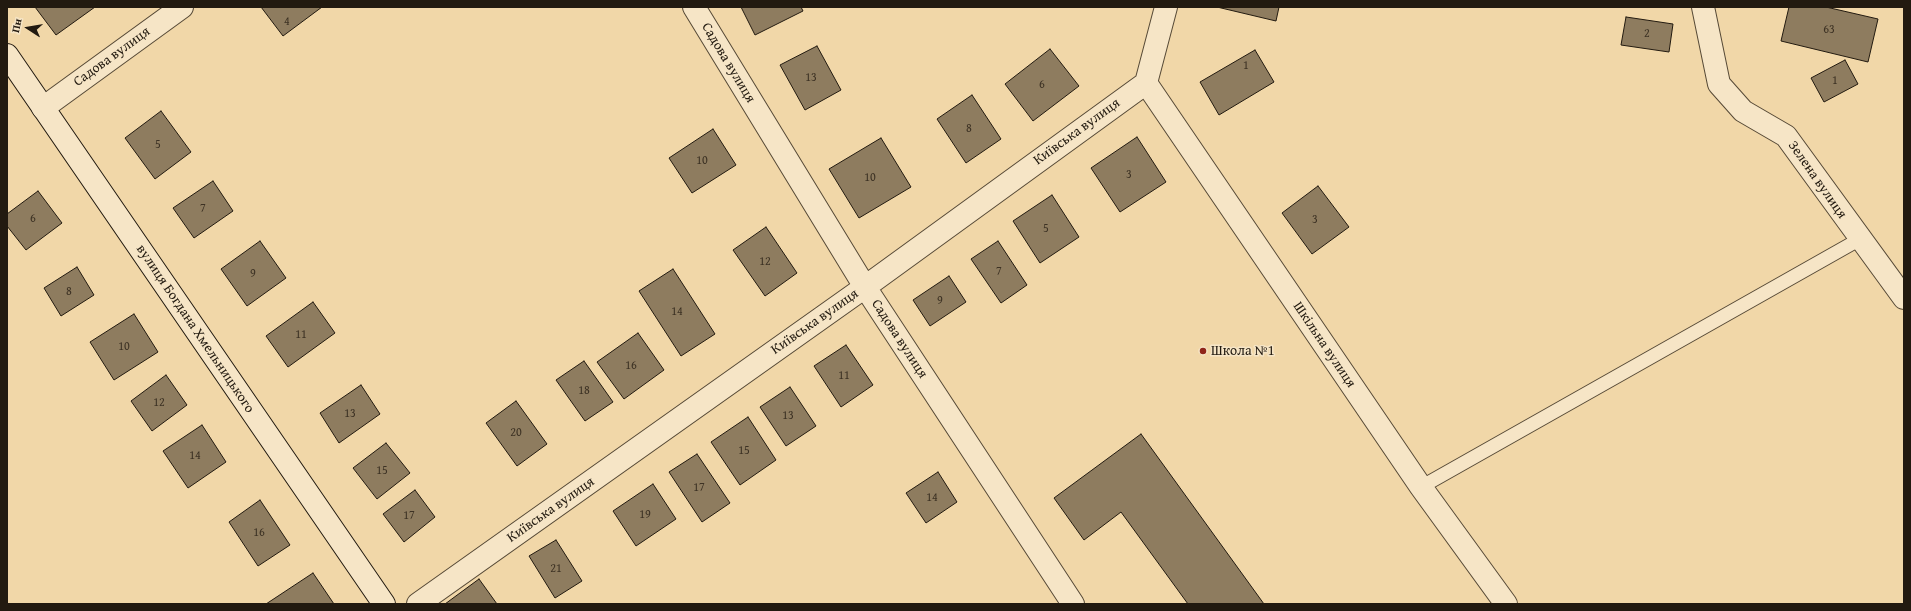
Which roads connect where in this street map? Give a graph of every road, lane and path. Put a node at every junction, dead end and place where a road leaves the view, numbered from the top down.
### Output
1 (182, 7) edge
2 (694, 7) edge
3 (1166, 7) edge
4 (1703, 7) edge
5 (7, 55) edge
6 (1146, 83) junction
7 (43, 108) junction
8 (1860, 239) junction
9 (865, 287) junction
10 (1904, 298) edge
11 (1420, 487) junction
12 (384, 604) edge
13 (418, 604) edge
14 (1073, 604) edge
15 (1506, 604) edge

1 - 7 street, Садова вулиця
2 - 9 street, Садова вулиця
3 - 6 street
4 - 8 street, Зелена вулиця
5 - 7 street, вулиця Богдана Хмельницького
6 - 9 street, Київська вулиця
6 - 11 street, Шкільна вулиця
7 - 12 street, вулиця Богдана Хмельницького
8 - 10 street, Зелена вулиця
8 - 11 lane
9 - 13 street, Київська вулиця
9 - 14 street, Садова вулиця
11 - 15 street, Шкільна вулиця

